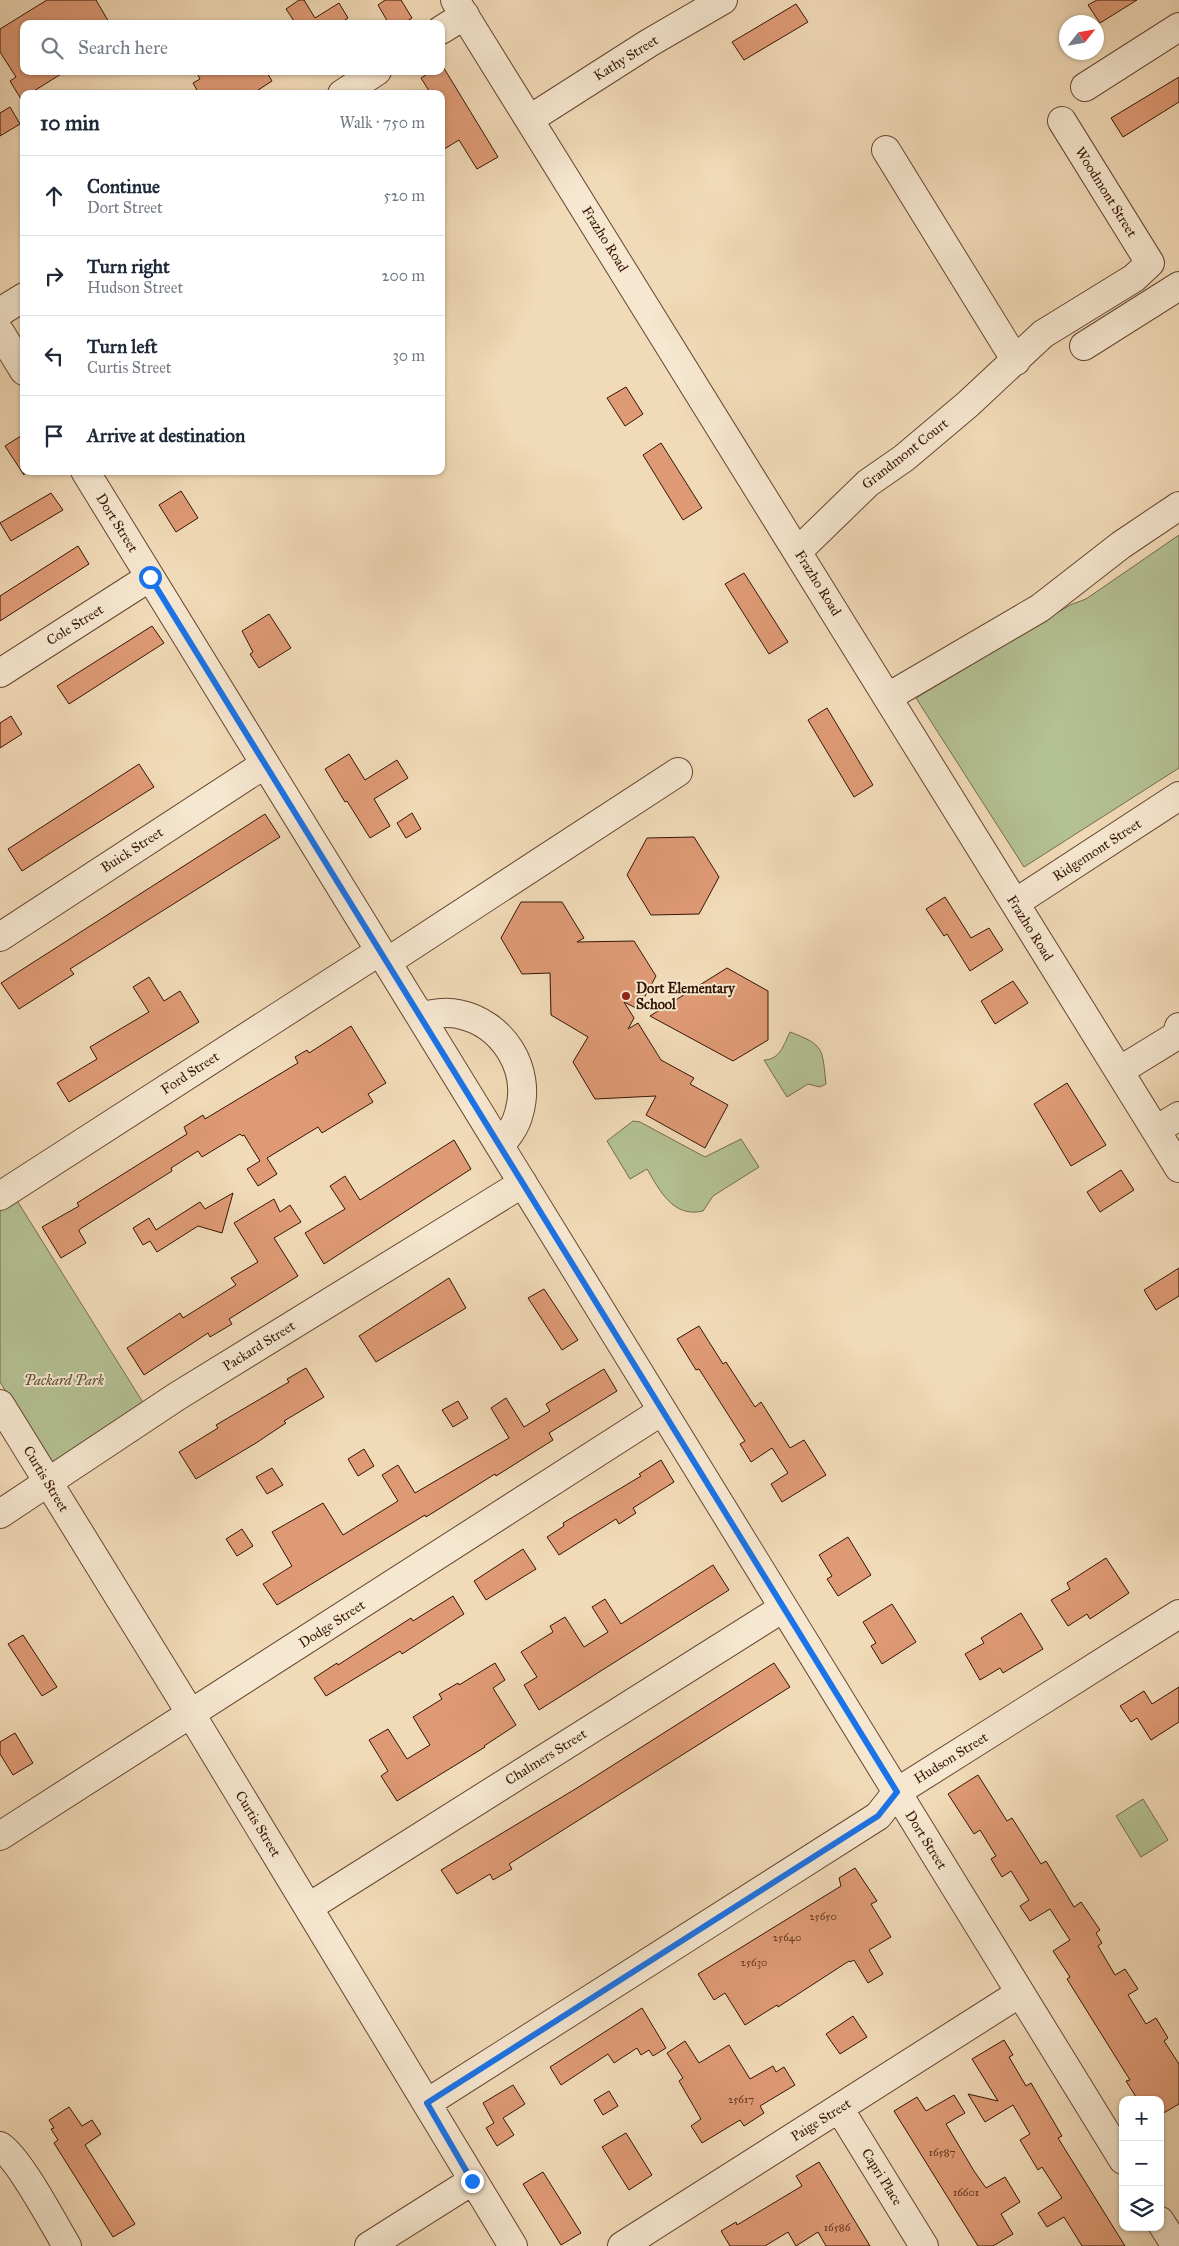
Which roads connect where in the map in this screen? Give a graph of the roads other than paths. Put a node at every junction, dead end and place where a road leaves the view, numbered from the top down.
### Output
1 (723, 0) edge
2 (460, 8) edge
3 (445, 25) edge
4 (1179, 27) edge
5 (371, 75) edge
6 (1085, 87) dead end
7 (348, 90) edge
8 (530, 119) junction
9 (1062, 121) dead end
10 (886, 150) dead end
11 (1150, 263) joint
12 (1179, 286) edge
13 (20, 300) edge
14 (0, 312) edge
15 (0, 332) edge
16 (1084, 346) dead end
17 (1016, 361) junction
18 (20, 364) edge
19 (87, 475) edge
20 (1179, 506) edge
21 (798, 551) junction
22 (150, 577) junction
23 (0, 673) edge
24 (888, 697) junction
25 (265, 764) junction
26 (678, 772) dead end
27 (1179, 796) edge
28 (1015, 903) junction
29 (0, 937) edge
30 (384, 957) junction
31 (420, 1016) junction
32 (1179, 1027) edge
33 (1119, 1071) junction
34 (1179, 1116) edge
35 (1156, 1130) junction
36 (500, 1146) junction
37 (1179, 1168) edge
38 (523, 1183) junction
39 (0, 1196) edge
40 (0, 1404) edge
41 (662, 1411) junction
42 (48, 1483) junction
43 (0, 1514) edge
44 (783, 1608) junction
45 (1179, 1614) edge
46 (191, 1714) junction
47 (897, 1792) junction
48 (0, 1836) edge
49 (309, 1907) junction
50 (1020, 1993) junction
51 (427, 2103) junction
52 (839, 2108) junction
53 (0, 2146) edge
54 (1119, 2154) edge
55 (472, 2181) junction
56 (1164, 2227) edge
57 (67, 2246) edge
58 (369, 2246) edge
59 (512, 2246) edge
60 (622, 2246) edge
61 (924, 2246) edge
62 (1176, 2246) edge

1 - 8 street, Kathy Street
2 - 3 street
2 - 8 street, Frazho Road
4 - 6 street
5 - 7 street
8 - 21 street, Frazho Road
9 - 11 street, Woodmont Street
10 - 17 street
11 - 17 street, Grandmont Court
12 - 16 street
13 - 14 street
15 - 18 street
17 - 21 street, Grandmont Court
19 - 22 street, Dort Street
20 - 24 street
21 - 24 street, Frazho Road
22 - 23 street, Cole Street
22 - 25 street, Dort Street
24 - 28 street, Frazho Road
25 - 29 street, Buick Street
25 - 30 street, Dort Street
26 - 30 street, Ford Street
27 - 28 street, Ridgemont Street
28 - 33 street, Frazho Road
30 - 31 street, Dort Street
30 - 39 street, Ford Street
31 - 36 street, Dort Street
31 - 36 street
32 - 33 street
33 - 35 street, Frazho Road
34 - 35 street
35 - 37 street, Frazho Road
36 - 38 street, Dort Street
38 - 41 street, Dort Street
38 - 42 street, Packard Street
40 - 42 street, Curtis Street
41 - 44 street, Dort Street
41 - 46 street, Dodge Street
42 - 43 street, Packard Street
42 - 46 street, Curtis Street
44 - 47 street, Dort Street
44 - 49 street, Chalmers Street
45 - 47 street, Hudson Street
46 - 48 street, Dodge Street
46 - 49 street, Curtis Street
47 - 50 street, Dort Street
47 - 51 street, Hudson Street
49 - 51 street, Curtis Street
50 - 52 street, Paige Street
50 - 54 street, Dort Street
51 - 55 street, Curtis Street
52 - 60 street, Paige Street
52 - 61 street, Capri Place
53 - 57 street
55 - 58 street
55 - 59 street, Curtis Street
56 - 62 street

